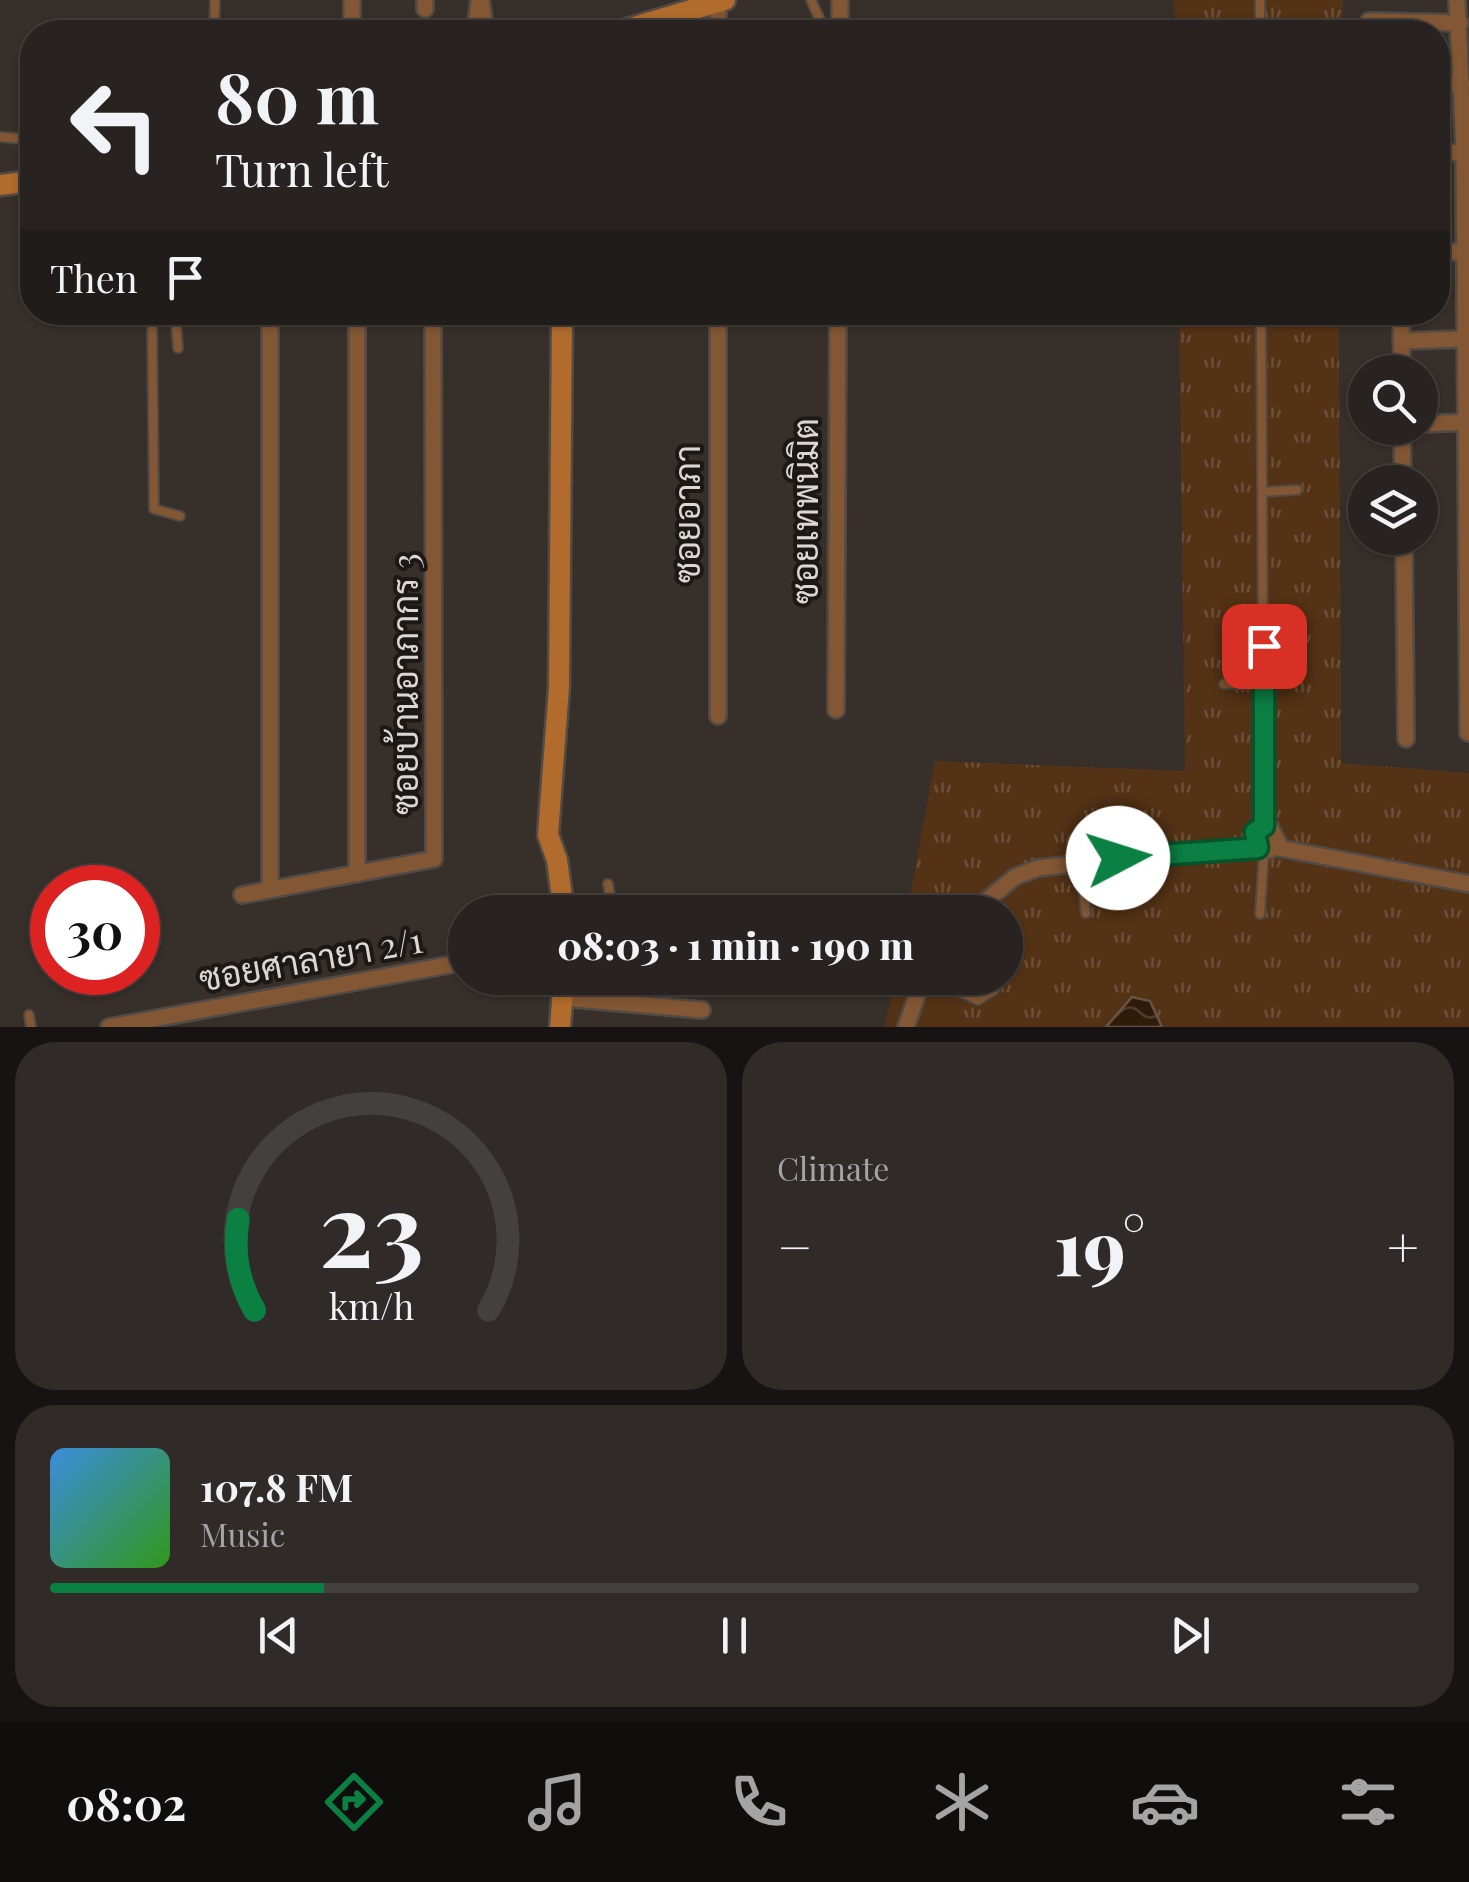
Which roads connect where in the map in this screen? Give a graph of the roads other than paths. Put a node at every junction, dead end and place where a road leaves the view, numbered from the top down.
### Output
1 (1457, 0) edge
2 (721, 1) edge
3 (657, 20) edge
4 (1450, 24) edge
5 (1460, 24) junction
6 (1464, 73) edge
7 (1466, 152) edge
8 (1467, 210) edge
9 (1450, 252) edge
10 (1464, 252) junction
11 (1466, 278) edge
12 (152, 325) edge
13 (176, 325) edge
14 (270, 325) edge
15 (356, 325) edge
16 (433, 325) edge
17 (562, 325) edge
18 (718, 325) edge
19 (838, 325) edge
20 (1261, 325) edge
21 (1401, 325) edge
22 (1464, 339) junction
23 (1401, 341) junction
24 (178, 348) dead end
25 (1401, 355) edge
26 (1466, 358) edge
27 (1466, 422) edge
28 (1438, 423) edge
29 (1467, 485) edge
30 (1298, 490) dead end
31 (1262, 492) junction
32 (180, 516) dead end
33 (1468, 552) edge
34 (1404, 555) edge
35 (1469, 616) edge
36 (1469, 678) edge
37 (1224, 684) dead end
38 (1264, 684) junction
39 (836, 710) dead end
40 (718, 716) dead end
41 (1468, 734) edge
42 (1406, 739) dead end
43 (1264, 826) joint
44 (1266, 849) junction
45 (1079, 862) junction
46 (356, 874) junction
47 (608, 884) dead end
48 (1469, 884) edge
49 (270, 890) junction
50 (1083, 890) junction
51 (242, 895) dead end
52 (561, 895) edge
53 (610, 895) edge
54 (994, 895) edge
55 (1144, 896) dead end
56 (1086, 912) dead end
57 (1260, 914) dead end
58 (448, 965) edge
59 (563, 995) edge
60 (608, 995) edge
61 (917, 995) edge
62 (206, 1008) junction
63 (702, 1010) dead end
64 (29, 1016) dead end
65 (32, 1027) edge
66 (109, 1027) edge
67 (209, 1027) edge
68 (560, 1027) edge
69 (906, 1027) edge

1 - 5 street
2 - 3 street
4 - 5 street
5 - 6 street
6 - 7 street
7 - 8 street
8 - 10 street
9 - 10 street
10 - 11 street
11 - 22 street
12 - 32 lane
13 - 24 lane
14 - 49 street
15 - 46 street
16 - 46 street, ซอยบ้านอาภากร 3
17 - 52 street
18 - 40 street, ซอยอาภา
19 - 39 street, ซอยเทพนิมิต
20 - 31 lane
21 - 23 street
22 - 23 street
22 - 26 street
23 - 25 street
26 - 27 street
27 - 28 street
27 - 29 street
29 - 33 street
30 - 31 lane
31 - 38 lane
33 - 35 street
34 - 42 street
35 - 36 street
36 - 41 street
37 - 38 lane
38 - 43 lane
43 - 44 street
44 - 45 street
44 - 48 street
44 - 57 lane
45 - 50 lane
45 - 54 street
46 - 49 street, ซอยบ้านอาภากร 3
47 - 53 lane
49 - 51 street, ซอยบ้านอาภากร 3
50 - 55 lane
50 - 56 lane
58 - 62 street, ซอยศาลายา 2/1
59 - 68 street
60 - 63 street
61 - 69 street
62 - 66 street, ซอยศาลายา 2/1
62 - 67 street
64 - 65 lane

